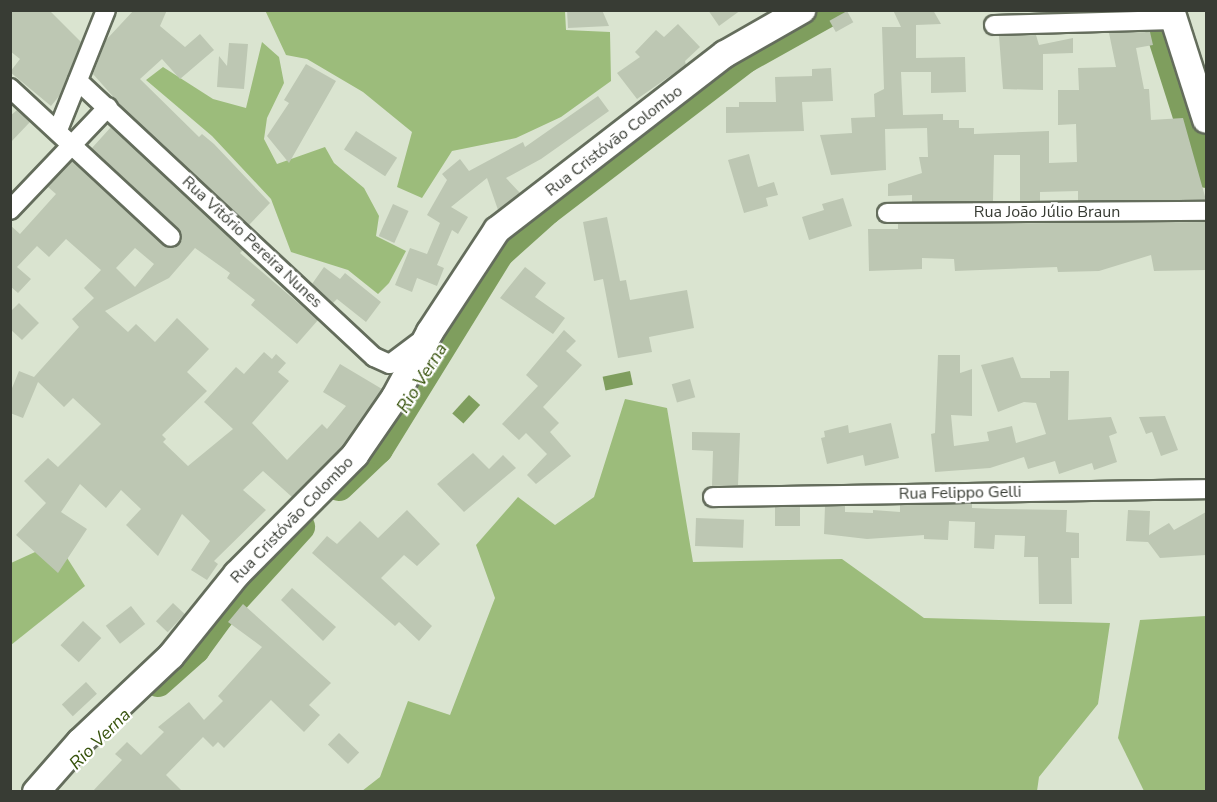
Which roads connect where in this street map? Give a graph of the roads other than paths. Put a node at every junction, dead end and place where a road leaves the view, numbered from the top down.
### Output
1 (106, 10) edge
2 (802, 10) edge
3 (1172, 15) edge
4 (994, 25) dead end
5 (78, 81) junction
6 (1201, 83) edge
7 (10, 88) edge
8 (108, 107) junction
9 (1206, 120) edge
10 (58, 130) junction
11 (72, 145) junction
12 (10, 210) edge
13 (1201, 211) edge
14 (887, 213) dead end
15 (171, 237) dead end
16 (430, 332) junction
17 (1206, 489) edge
18 (712, 497) dead end
19 (36, 792) edge

1 - 5 street
2 - 16 main road, Rua Cristóvão Colombo
3 - 4 street
3 - 6 main road
5 - 8 street, Rua Vitório Pereira Nunes
5 - 10 street
6 - 9 main road
7 - 10 street
8 - 11 street
8 - 16 street, Rua Vitório Pereira Nunes
10 - 11 street
11 - 12 street
11 - 15 street
13 - 14 street, Rua João Júlio Braun
16 - 19 main road, Rua Cristóvão Colombo
17 - 18 street, Rua Felippo Gelli

